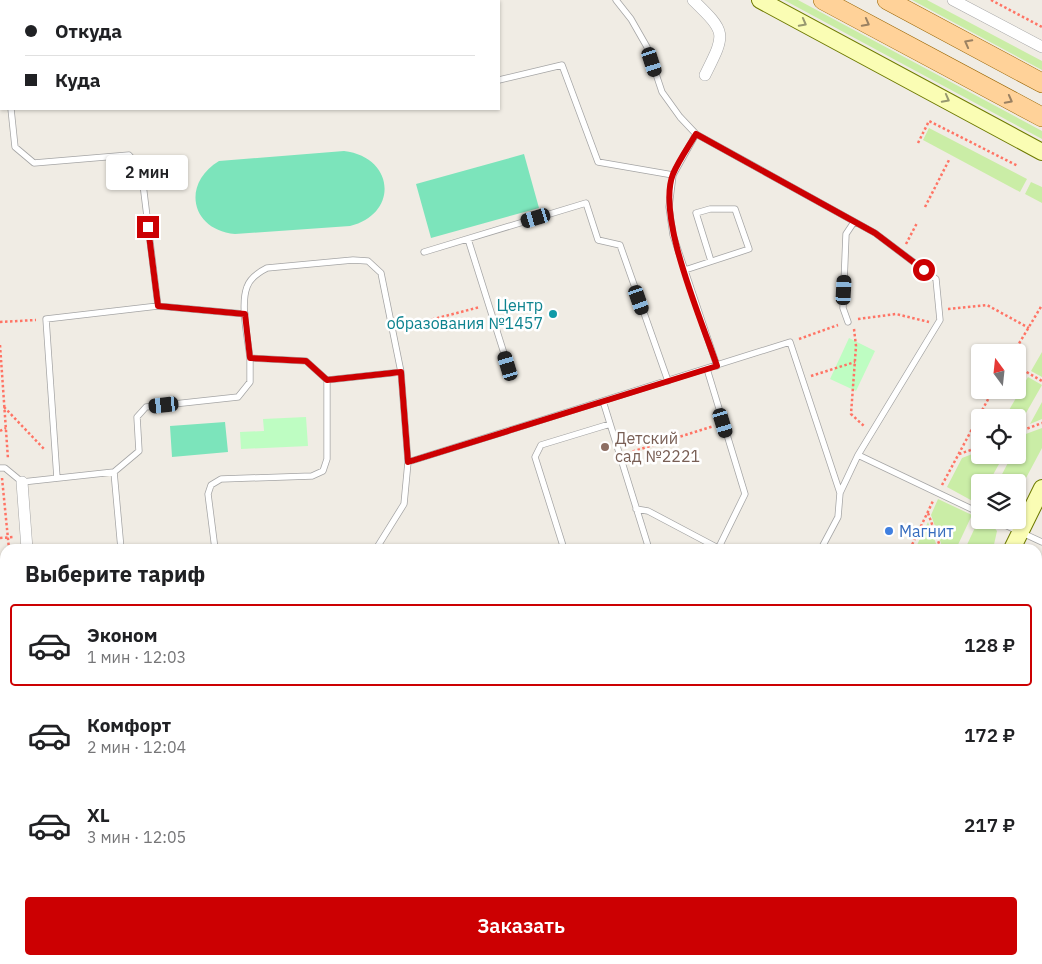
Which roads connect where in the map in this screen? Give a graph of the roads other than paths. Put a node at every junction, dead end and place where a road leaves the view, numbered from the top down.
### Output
1 (616, 0) edge
2 (693, 0) edge
3 (760, 0) edge
4 (823, 0) edge
5 (887, 0) edge
6 (952, 0) edge
7 (1042, 47) edge
8 (705, 75) dead end
9 (500, 80) edge
10 (1042, 83) edge
11 (11, 110) edge
12 (1042, 118) edge
13 (696, 134) junction
14 (1042, 152) edge
15 (673, 174) junction
16 (854, 222) junction
17 (468, 239) junction
18 (424, 252) dead end
19 (711, 261) junction
20 (685, 270) junction
21 (158, 306) junction
22 (245, 314) junction
23 (848, 322) road end
24 (250, 358) junction
25 (508, 366) dead end
26 (717, 366) junction
27 (707, 370) junction
28 (401, 372) junction
29 (327, 380) junction
30 (668, 381) junction
31 (603, 401) junction
32 (610, 424) junction
33 (858, 455) junction
34 (408, 462) junction
35 (3, 468) edge
36 (114, 472) junction
37 (57, 478) junction
38 (22, 482) junction
39 (1042, 488) edge
40 (840, 492) junction
41 (636, 509) junction
42 (971, 509) edge
43 (1014, 529) edge
44 (1020, 532) junction
45 (1042, 542) edge
46 (27, 544) edge
47 (121, 544) edge
48 (214, 544) edge
49 (379, 544) edge
50 (562, 544) edge
51 (647, 544) edge
52 (710, 544) edge
53 (720, 544) edge
54 (823, 544) edge
55 (1014, 544) edge

1 - 13 lane
2 - 8 street
3 -> 14 street
4 -> 12 main road
10 -> 5 main road
6 - 7 street
9 - 15 lane
11 - 21 lane
13 - 15 lane
13 - 16 lane
15 - 20 lane
16 - 23 lane
16 - 33 lane
17 - 18 lane
17 - 25 lane
17 - 30 lane
19 - 19 lane
19 - 20 lane
20 - 26 lane
21 - 22 lane
21 - 37 lane
22 - 24 lane
22 - 28 lane
24 - 29 lane
24 - 36 lane
26 - 27 lane
26 - 40 lane
27 - 30 lane
27 - 53 lane
28 - 29 lane
28 - 34 lane
29 - 48 lane
30 - 31 lane
31 - 32 lane
31 - 34 lane
32 - 41 lane
32 - 50 lane
33 - 40 lane
33 - 42 lane
34 - 49 lane
35 - 38 lane
36 - 37 lane
36 - 47 lane
37 - 38 lane
38 - 46 street
39 - 44 street
40 - 54 lane
41 - 51 lane
41 - 52 lane
43 - 44 lane
44 - 45 lane
44 - 55 street

